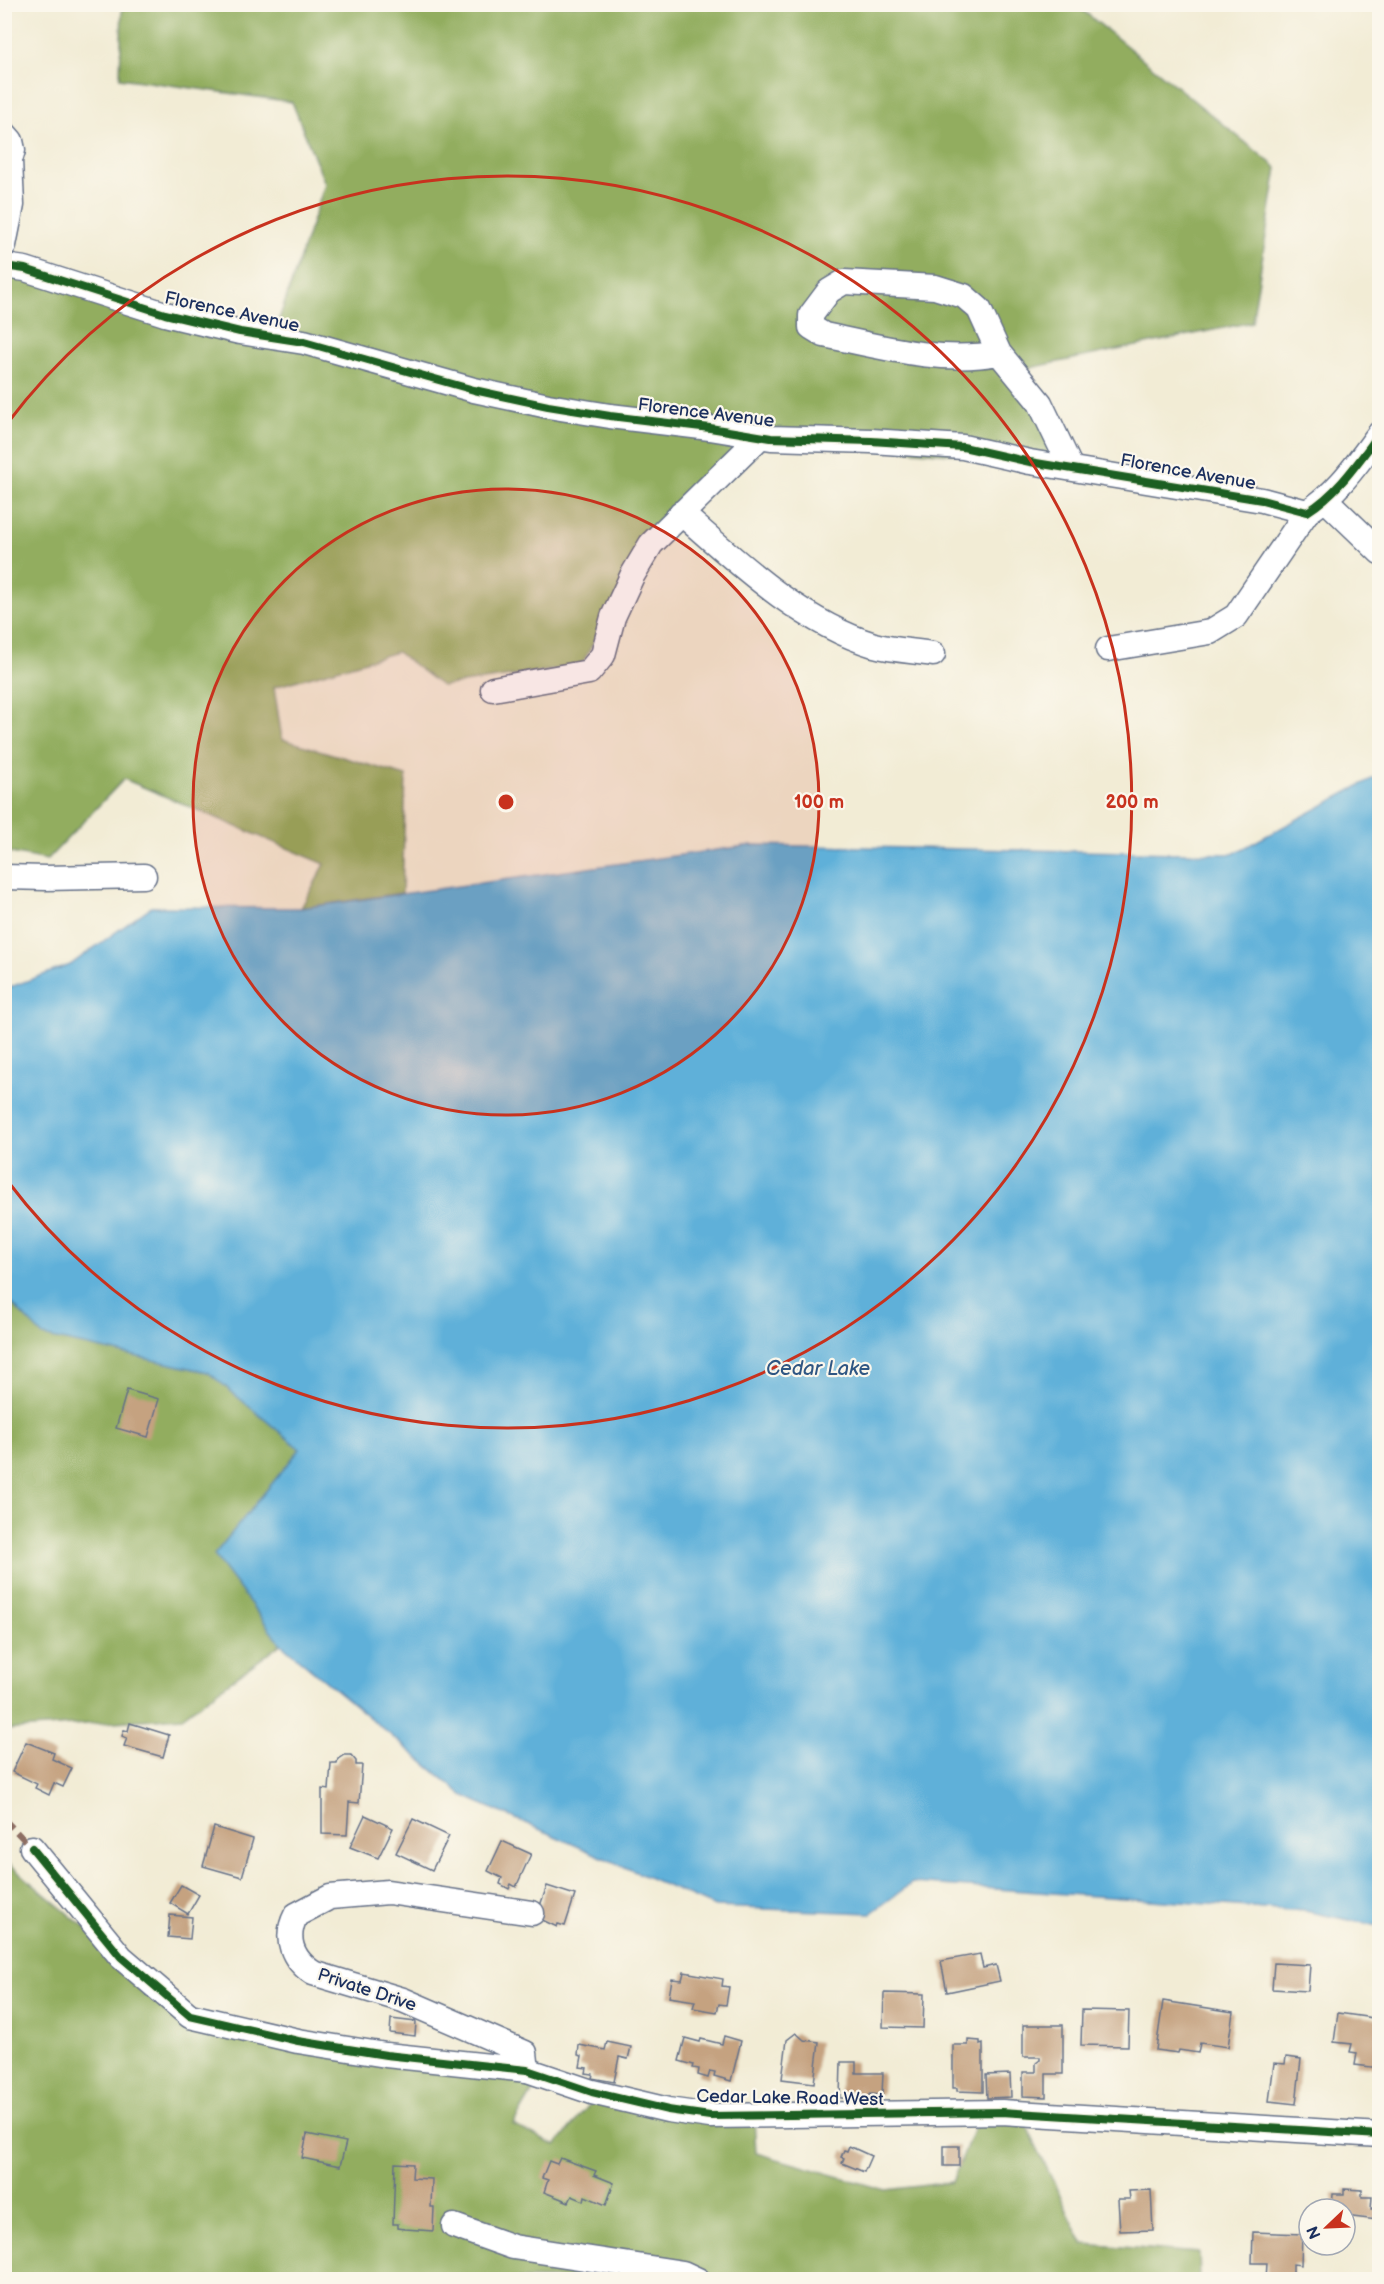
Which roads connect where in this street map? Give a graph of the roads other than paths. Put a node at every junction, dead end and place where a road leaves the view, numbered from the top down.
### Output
1 (4, 133) edge
2 (4, 245) edge
3 (4, 266) edge
4 (999, 353) junction
5 (1380, 433) edge
6 (761, 436) junction
7 (1071, 468) junction
8 (1316, 506) junction
9 (681, 513) junction
10 (1380, 552) edge
11 (1108, 649) dead end
12 (933, 654) dead end
13 (493, 689) dead end
14 (144, 876) dead end
15 (4, 877) edge
16 (32, 1848) dead end
17 (532, 1913) dead end
18 (527, 2070) junction
19 (1380, 2135) edge
20 (454, 2226) dead end
21 (698, 2280) edge

1 - 2 street
3 - 6 street, Florence Avenue
4 - 4 street
4 - 7 street
5 - 8 street
6 - 7 street, Florence Avenue
6 - 9 street
7 - 8 street, Florence Avenue
8 - 10 street
8 - 11 street
9 - 12 street
9 - 13 street
14 - 15 street
16 - 18 street, Cedar Lake Road West
17 - 18 street, Private Drive
18 - 19 street, Cedar Lake Road West
20 - 21 street

